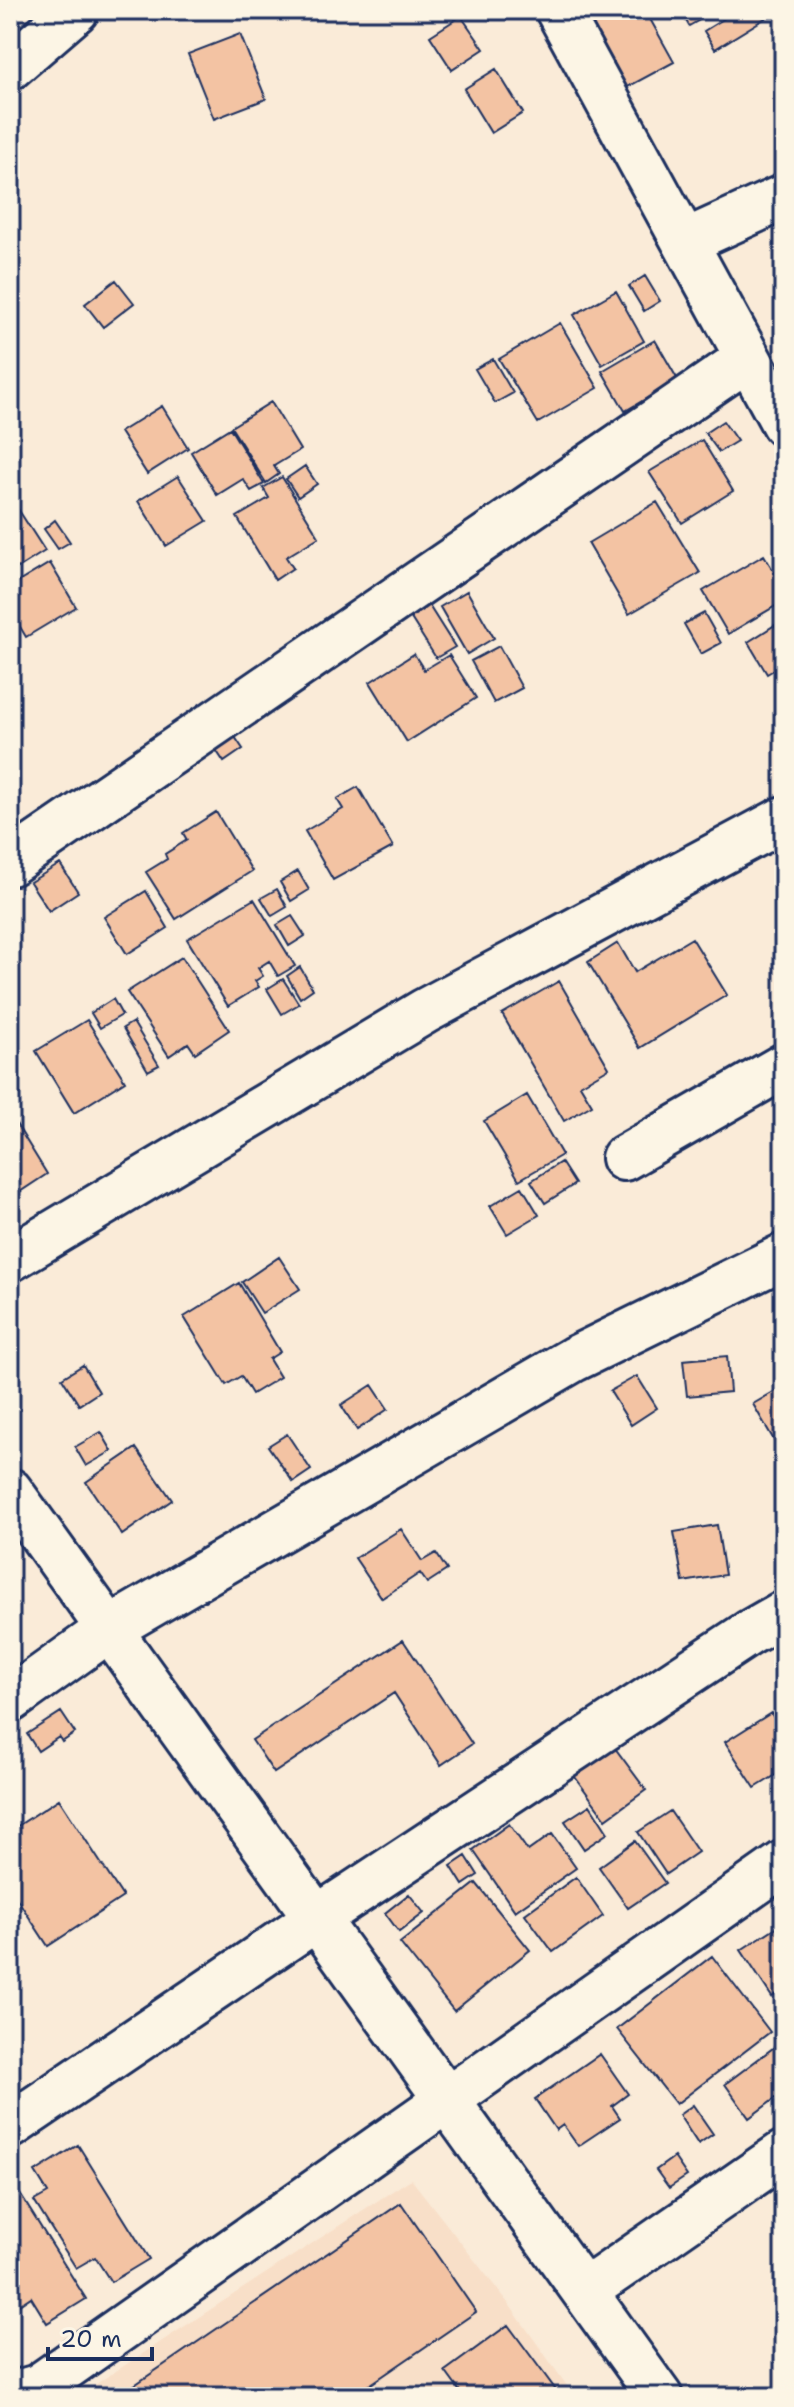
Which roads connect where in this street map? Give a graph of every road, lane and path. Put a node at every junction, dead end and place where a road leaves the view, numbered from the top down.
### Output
1 (76, 10) edge
2 (558, 10) edge
3 (10, 67) edge
4 (784, 197) edge
5 (685, 242) junction
6 (748, 358) junction
7 (784, 424) edge
8 (784, 819) edge
9 (10, 863) edge
10 (784, 1066) edge
11 (624, 1158) dead end
12 (784, 1256) edge
13 (10, 1259) edge
14 (10, 1491) edge
15 (784, 1613) edge
16 (109, 1629) junction
17 (10, 1700) edge
18 (784, 1863) edge
19 (317, 1918) junction
20 (447, 2099) junction
21 (10, 2126) edge
22 (784, 2153) edge
23 (585, 2291) junction
24 (10, 2395) edge
25 (660, 2397) edge

1 - 3 street
2 - 5 street
4 - 5 street
5 - 6 street
6 - 7 street
6 - 9 street
8 - 13 street
10 - 11 street
12 - 16 street
14 - 16 street
15 - 19 street
16 - 17 street
16 - 19 street
18 - 20 street
19 - 20 street
19 - 21 street
20 - 23 street
20 - 24 street
22 - 23 street
23 - 25 street

